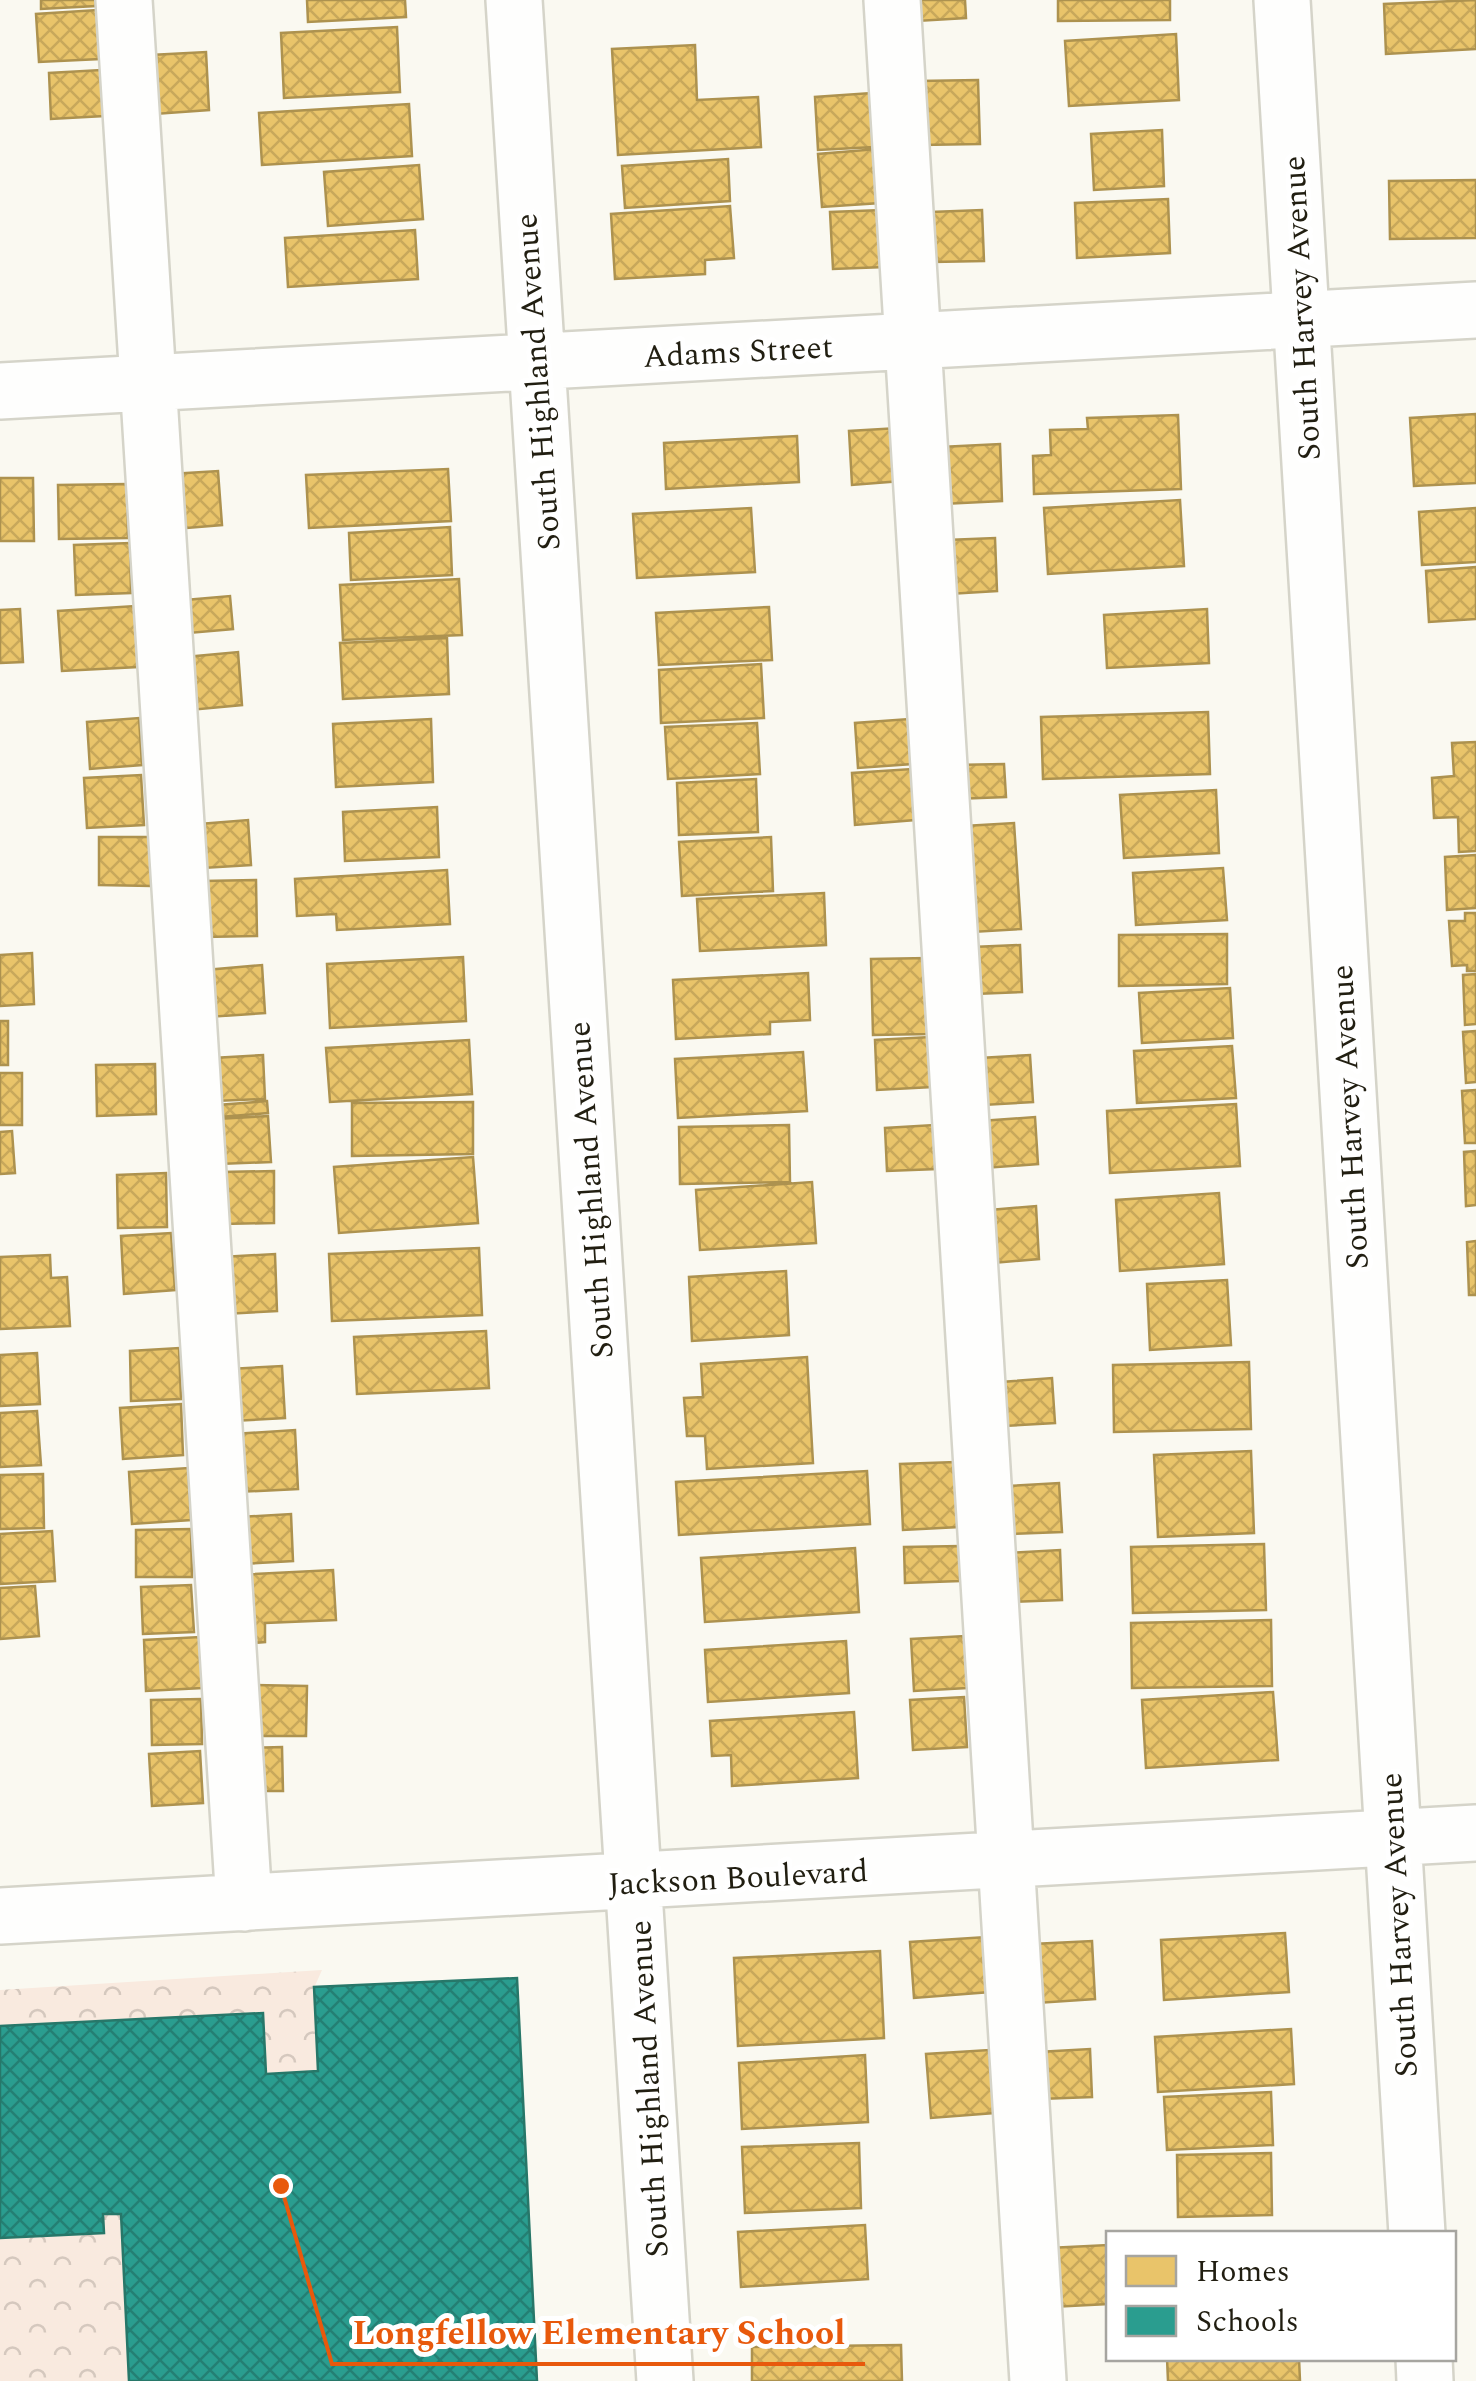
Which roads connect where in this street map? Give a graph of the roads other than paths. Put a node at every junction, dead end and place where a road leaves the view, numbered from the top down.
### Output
1 (124, 0) edge
2 (514, 0) edge
3 (892, 0) edge
4 (1282, 0) edge
5 (1476, 310) edge
6 (1301, 319) junction
7 (912, 341) junction
8 (535, 362) junction
9 (148, 383) junction
10 (0, 392) edge
11 (1476, 1833) edge
12 (1393, 1837) junction
13 (1006, 1861) junction
14 (636, 1883) junction
15 (244, 1903) junction
16 (0, 1916) edge
17 (1416, 2231) edge
18 (665, 2381) edge
19 (1038, 2381) edge

1 - 9 street
2 - 8 street, South Highland Avenue
3 - 7 street
4 - 6 street, South Harvey Avenue
5 - 6 street, Adams Street
6 - 7 street, Adams Street
6 - 12 street, South Harvey Avenue
7 - 8 street, Adams Street
7 - 13 street
8 - 9 street, Adams Street
8 - 14 street, South Highland Avenue
9 - 10 street, Adams Street
9 - 15 street
11 - 12 street, Jackson Boulevard
12 - 13 street, Jackson Boulevard
12 - 17 street, South Harvey Avenue
13 - 14 street, Jackson Boulevard
13 - 19 street
14 - 15 street, Jackson Boulevard
14 - 18 street, South Highland Avenue
15 - 16 street, Jackson Boulevard

